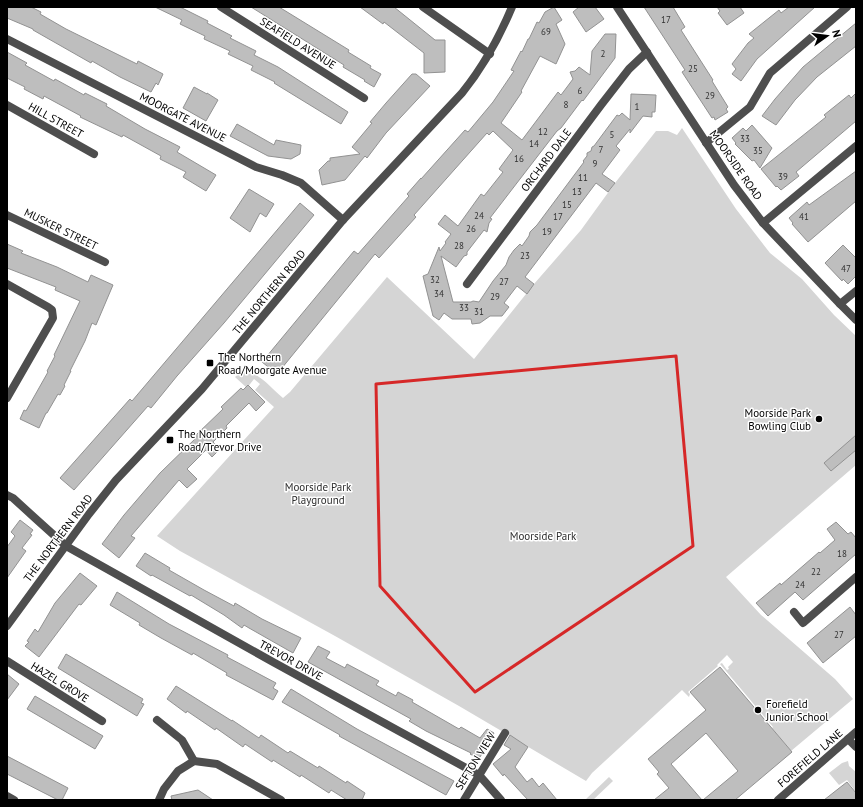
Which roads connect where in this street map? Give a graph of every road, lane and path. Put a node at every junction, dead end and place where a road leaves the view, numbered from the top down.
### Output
1 (221, 7) edge
2 (423, 7) edge
3 (512, 7) edge
4 (617, 7) edge
5 (847, 7) edge
6 (7, 38) edge
7 (647, 52) junction
8 (490, 54) junction
9 (364, 98) dead end
10 (7, 105) edge
11 (706, 143) junction
12 (856, 146) edge
13 (94, 154) dead end
14 (7, 215) edge
15 (343, 220) junction
16 (763, 223) junction
17 (105, 262) dead end
18 (7, 284) edge
19 (467, 284) dead end
20 (856, 291) edge
21 (840, 304) junction
22 (856, 320) edge
23 (7, 398) edge
24 (7, 495) edge
25 (66, 546) junction
26 (856, 578) edge
27 (794, 612) dead end
28 (7, 626) edge
29 (7, 661) edge
30 (157, 720) dead end
31 (102, 721) dead end
32 (856, 732) edge
33 (505, 733) dead end
34 (848, 739) junction
35 (856, 747) edge
36 (194, 761) junction
37 (479, 775) junction
38 (7, 796) edge
39 (14, 800) edge
40 (159, 800) edge
41 (281, 800) edge
42 (464, 800) edge
43 (501, 800) edge
44 (778, 800) edge

1 - 9 street, SEAFIELD AVENUE
2 - 8 street
3 - 8 street, THE NORTHERN ROAD
4 - 7 street, MOORSIDE ROAD
5 - 11 street
6 - 15 street, MOORGATE AVENUE
7 - 11 street, MOORSIDE ROAD
7 - 19 street, ORCHARD DALE
8 - 15 street, THE NORTHERN ROAD
10 - 13 street, HILL STREET
11 - 16 street, MOORSIDE ROAD
12 - 16 street
14 - 17 street, MUSKER STREET
15 - 25 street, THE NORTHERN ROAD
16 - 21 street, MOORSIDE ROAD
18 - 23 street
20 - 21 street
21 - 22 street, MOORSIDE ROAD
24 - 25 street, TREVOR DRIVE
25 - 28 street, THE NORTHERN ROAD
25 - 37 street, TREVOR DRIVE
26 - 27 street
29 - 31 street, HAZEL GROVE
30 - 36 street
32 - 34 street, FOREFIELD LANE
33 - 37 street, SEFTON VIEW
34 - 35 street
34 - 44 street, FOREFIELD LANE
36 - 40 street
36 - 41 street
37 - 42 street, SEFTON VIEW
37 - 43 street, TREVOR DRIVE
38 - 39 street

